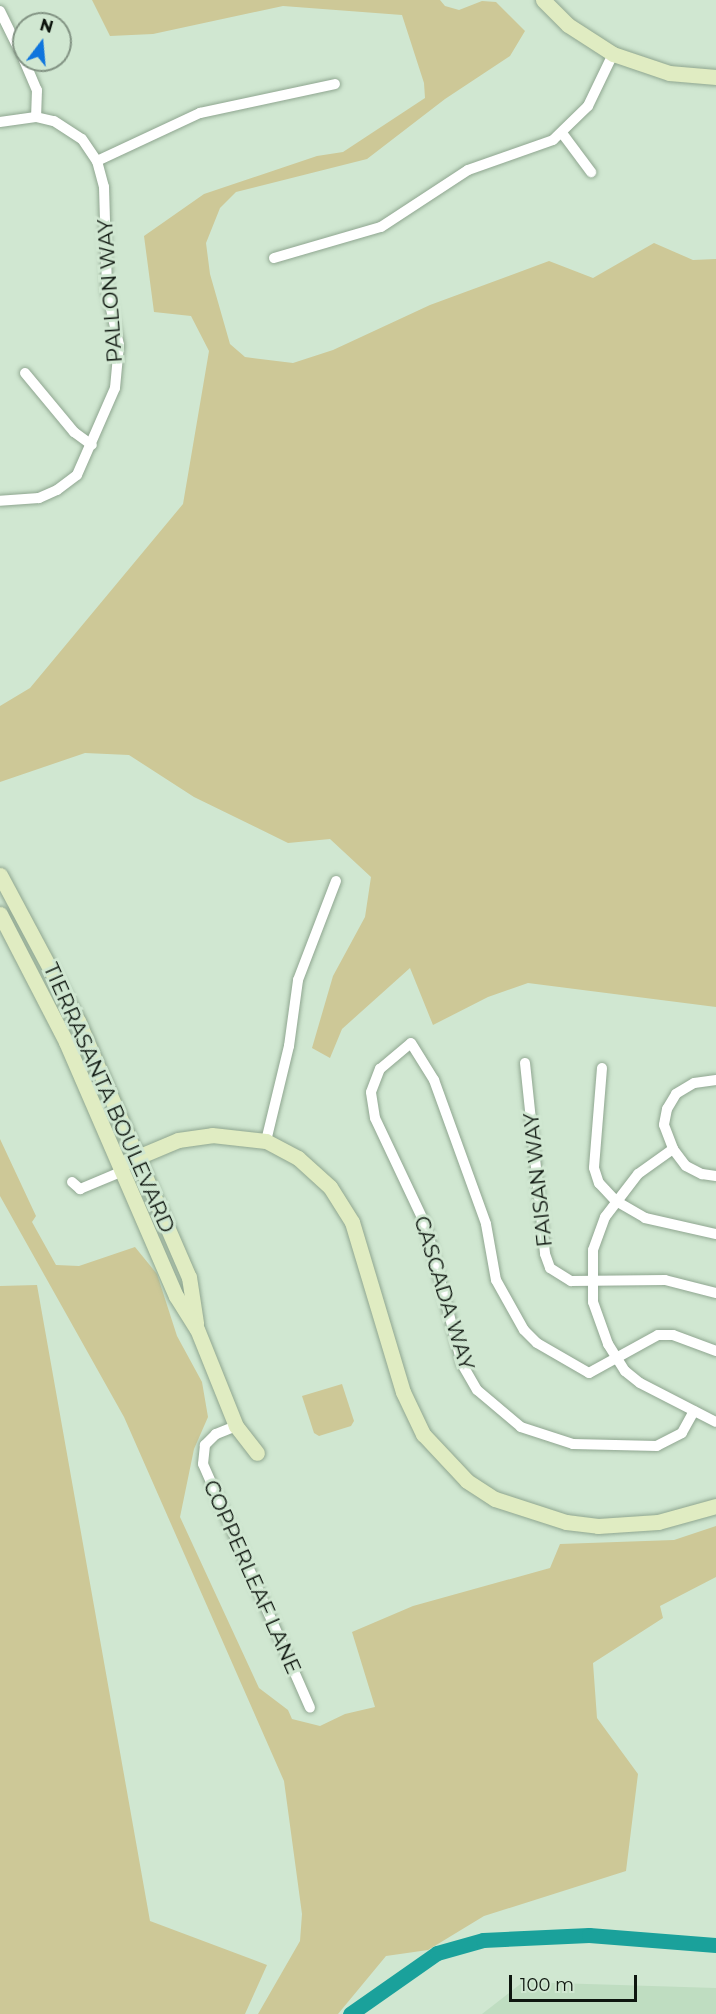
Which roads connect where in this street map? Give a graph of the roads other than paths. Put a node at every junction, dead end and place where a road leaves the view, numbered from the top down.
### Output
1 (543, 0) edge
2 (0, 11) edge
3 (12, 36) edge
4 (613, 54) junction
5 (29, 72) edge
6 (716, 77) edge
7 (335, 84) dead end
8 (36, 117) junction
9 (0, 122) edge
10 (562, 133) junction
11 (97, 161) junction
12 (591, 172) dead end
13 (274, 258) dead end
14 (25, 373) dead end
15 (92, 445) junction
16 (0, 501) edge
17 (0, 875) edge
18 (336, 881) dead end
19 (0, 914) edge
20 (525, 1063) dead end
21 (602, 1068) dead end
22 (716, 1080) edge
23 (266, 1141) junction
24 (673, 1149) junction
25 (136, 1158) junction
26 (122, 1167) junction
27 (716, 1176) edge
28 (72, 1182) dead end
29 (616, 1201) junction
30 (716, 1234) edge
31 (591, 1283) junction
32 (716, 1293) edge
33 (197, 1329) junction
34 (716, 1351) edge
35 (617, 1360) junction
36 (694, 1411) junction
37 (716, 1422) edge
38 (236, 1426) junction
39 (257, 1453) dead end
40 (716, 1506) edge
41 (310, 1708) dead end

1 - 4 street
2 - 3 street
4 - 6 street
4 - 10 street
5 - 8 street
7 - 11 street
8 - 9 street
8 - 11 street
10 - 12 street
10 - 13 street
11 - 15 street, PALLON WAY
14 - 15 street
15 - 16 street, PALLON WAY
17 - 25 street, TIERRASANTA BOULEVARD
18 - 23 street
19 - 26 street, TIERRASANTA BOULEVARD
20 - 31 street, FAISAN WAY
21 - 29 street
22 - 24 street
23 - 25 street
23 - 40 street
24 - 27 street
24 - 29 street
25 - 26 street
25 - 33 street, TIERRASANTA BOULEVARD
26 - 28 street
26 - 33 street, TIERRASANTA BOULEVARD
29 - 30 street
29 - 31 street
31 - 32 street, FAISAN WAY
31 - 35 street
33 - 38 street, TIERRASANTA BOULEVARD
34 - 35 street
35 - 36 street
35 - 36 street, CASCADA WAY
36 - 37 street
38 - 39 street, TIERRASANTA BOULEVARD
38 - 41 street, COPPERLEAF LANE

